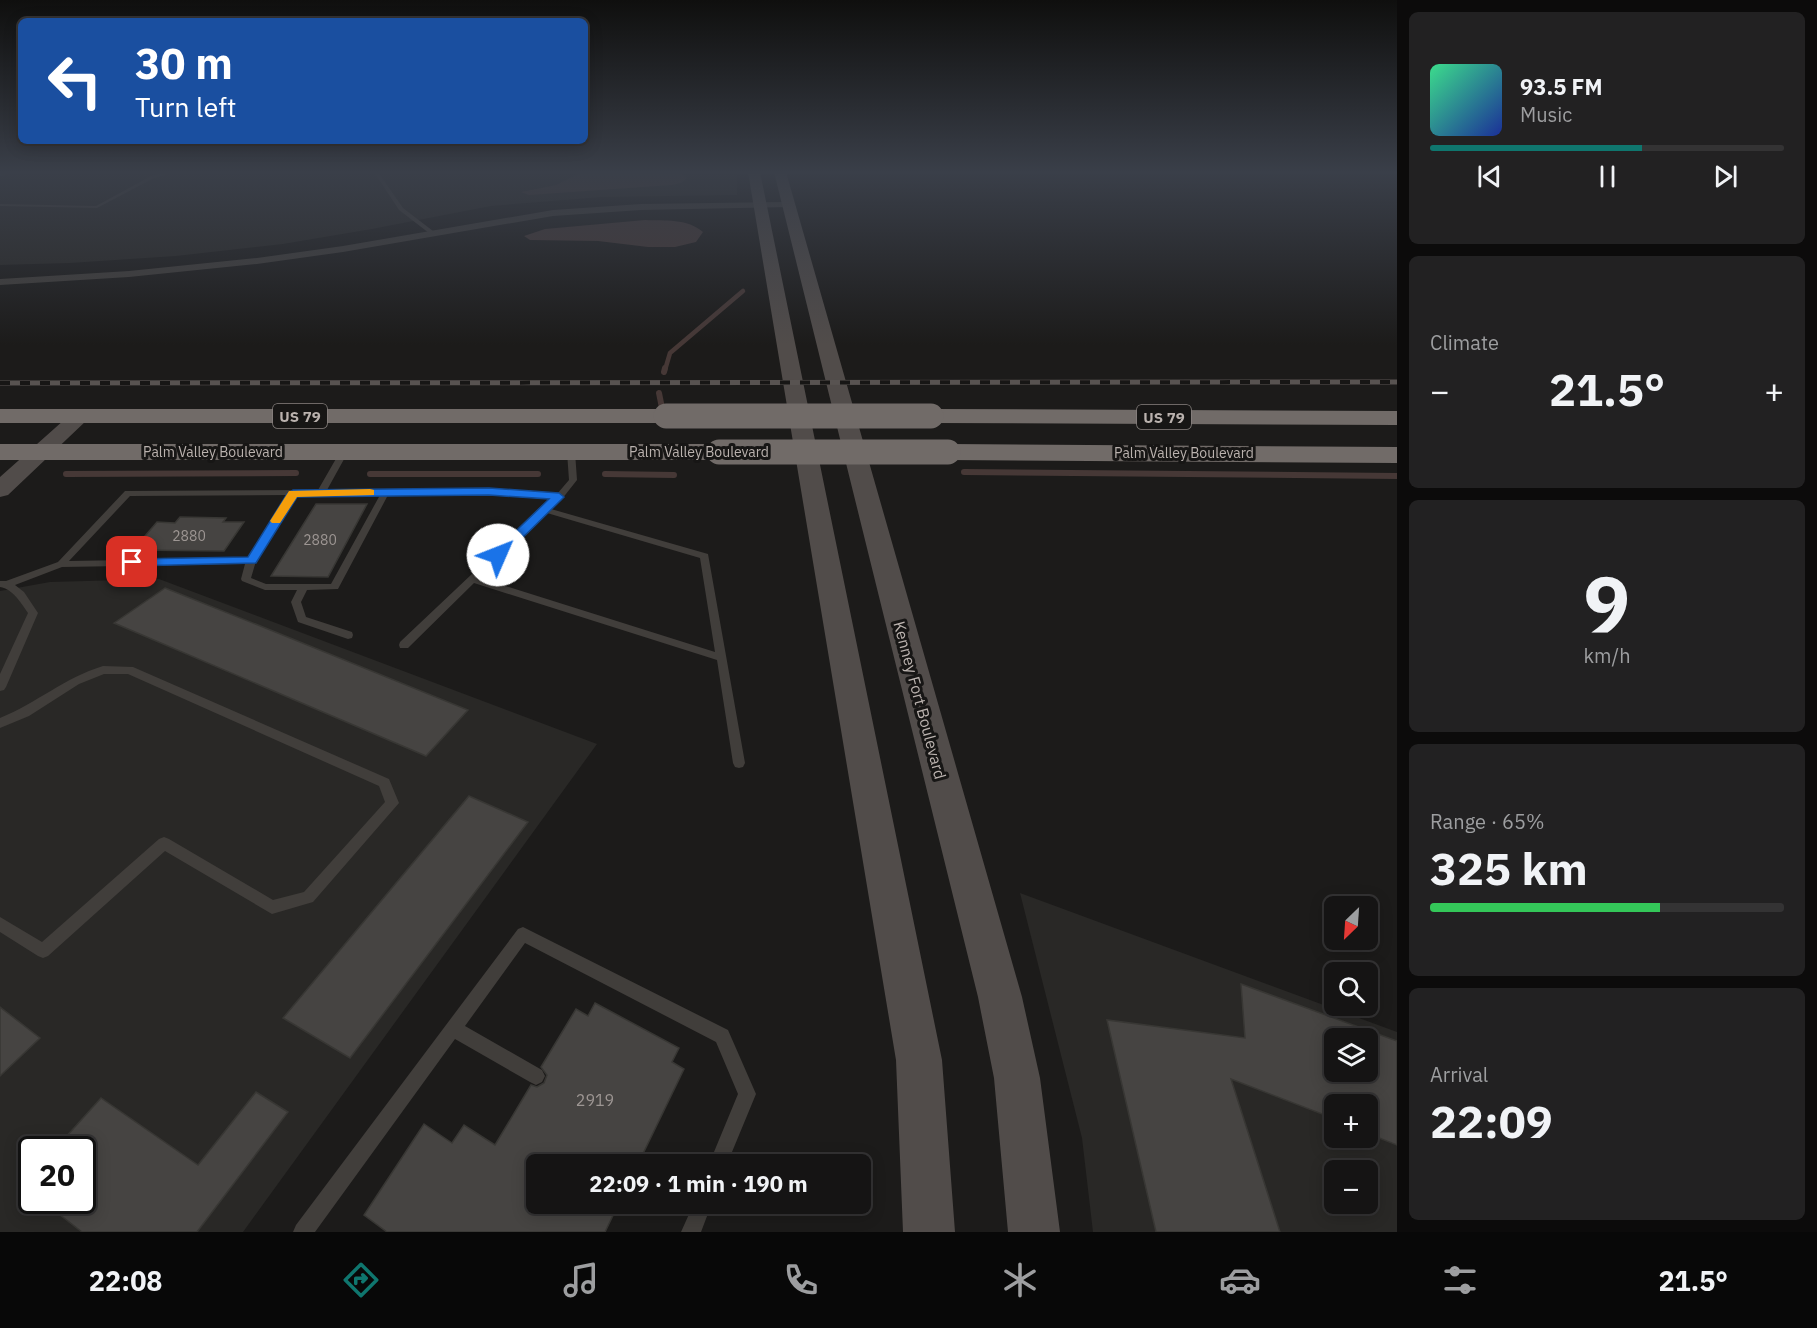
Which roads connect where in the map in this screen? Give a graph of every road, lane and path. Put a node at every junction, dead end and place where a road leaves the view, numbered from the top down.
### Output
1 (431, 229) edge
2 (764, 229) edge
3 (795, 229) edge
4 (427, 230) junction
5 (0, 273) edge
6 (0, 282) edge
7 (0, 416) edge
8 (80, 416) junction
9 (1397, 418) edge
10 (0, 452) edge
11 (42, 452) junction
12 (344, 452) junction
13 (571, 452) junction
14 (1397, 455) edge
15 (0, 490) edge
16 (321, 493) junction
17 (385, 493) junction
18 (293, 494) junction
19 (559, 497) junction
20 (545, 510) junction
21 (251, 561) junction
22 (61, 564) junction
23 (472, 579) junction
24 (3, 584) edge
25 (303, 588) junction
26 (348, 635) dead end
27 (404, 645) dead end
28 (722, 658) junction
29 (0, 687) edge
30 (0, 723) edge
31 (739, 763) dead end
32 (0, 924) edge
33 (454, 1029) junction
34 (536, 1076) dead end
35 (722, 1154) edge
36 (698, 1214) edge
37 (303, 1232) edge
38 (691, 1232) edge
39 (929, 1232) edge
40 (1034, 1232) edge

1 - 4 street
2 - 39 main road
3 - 40 main road, Kenney Fort Boulevard
4 - 5 street
4 - 6 street
7 - 8 highway, US 79
8 - 9 highway, US 79, bridge
8 - 11 main road
10 - 11 highway, Palm Valley Boulevard / US 79
11 - 12 highway, Palm Valley Boulevard / US 79
11 - 15 main road
12 - 13 highway, Palm Valley Boulevard / US 79
12 - 16 lane
13 - 14 highway, Palm Valley Boulevard / US 79, bridge
13 - 19 lane
16 - 17 lane
16 - 18 lane
17 - 19 lane
17 - 25 lane
18 - 21 lane
18 - 22 lane
19 - 20 lane
20 - 23 lane
20 - 28 lane
21 - 22 lane
21 - 25 lane
22 - 24 lane
23 - 27 lane
23 - 28 lane
24 - 29 lane
25 - 26 lane
28 - 31 lane
30 - 32 lane
33 - 34 lane
33 - 35 lane
33 - 37 lane
36 - 38 lane

